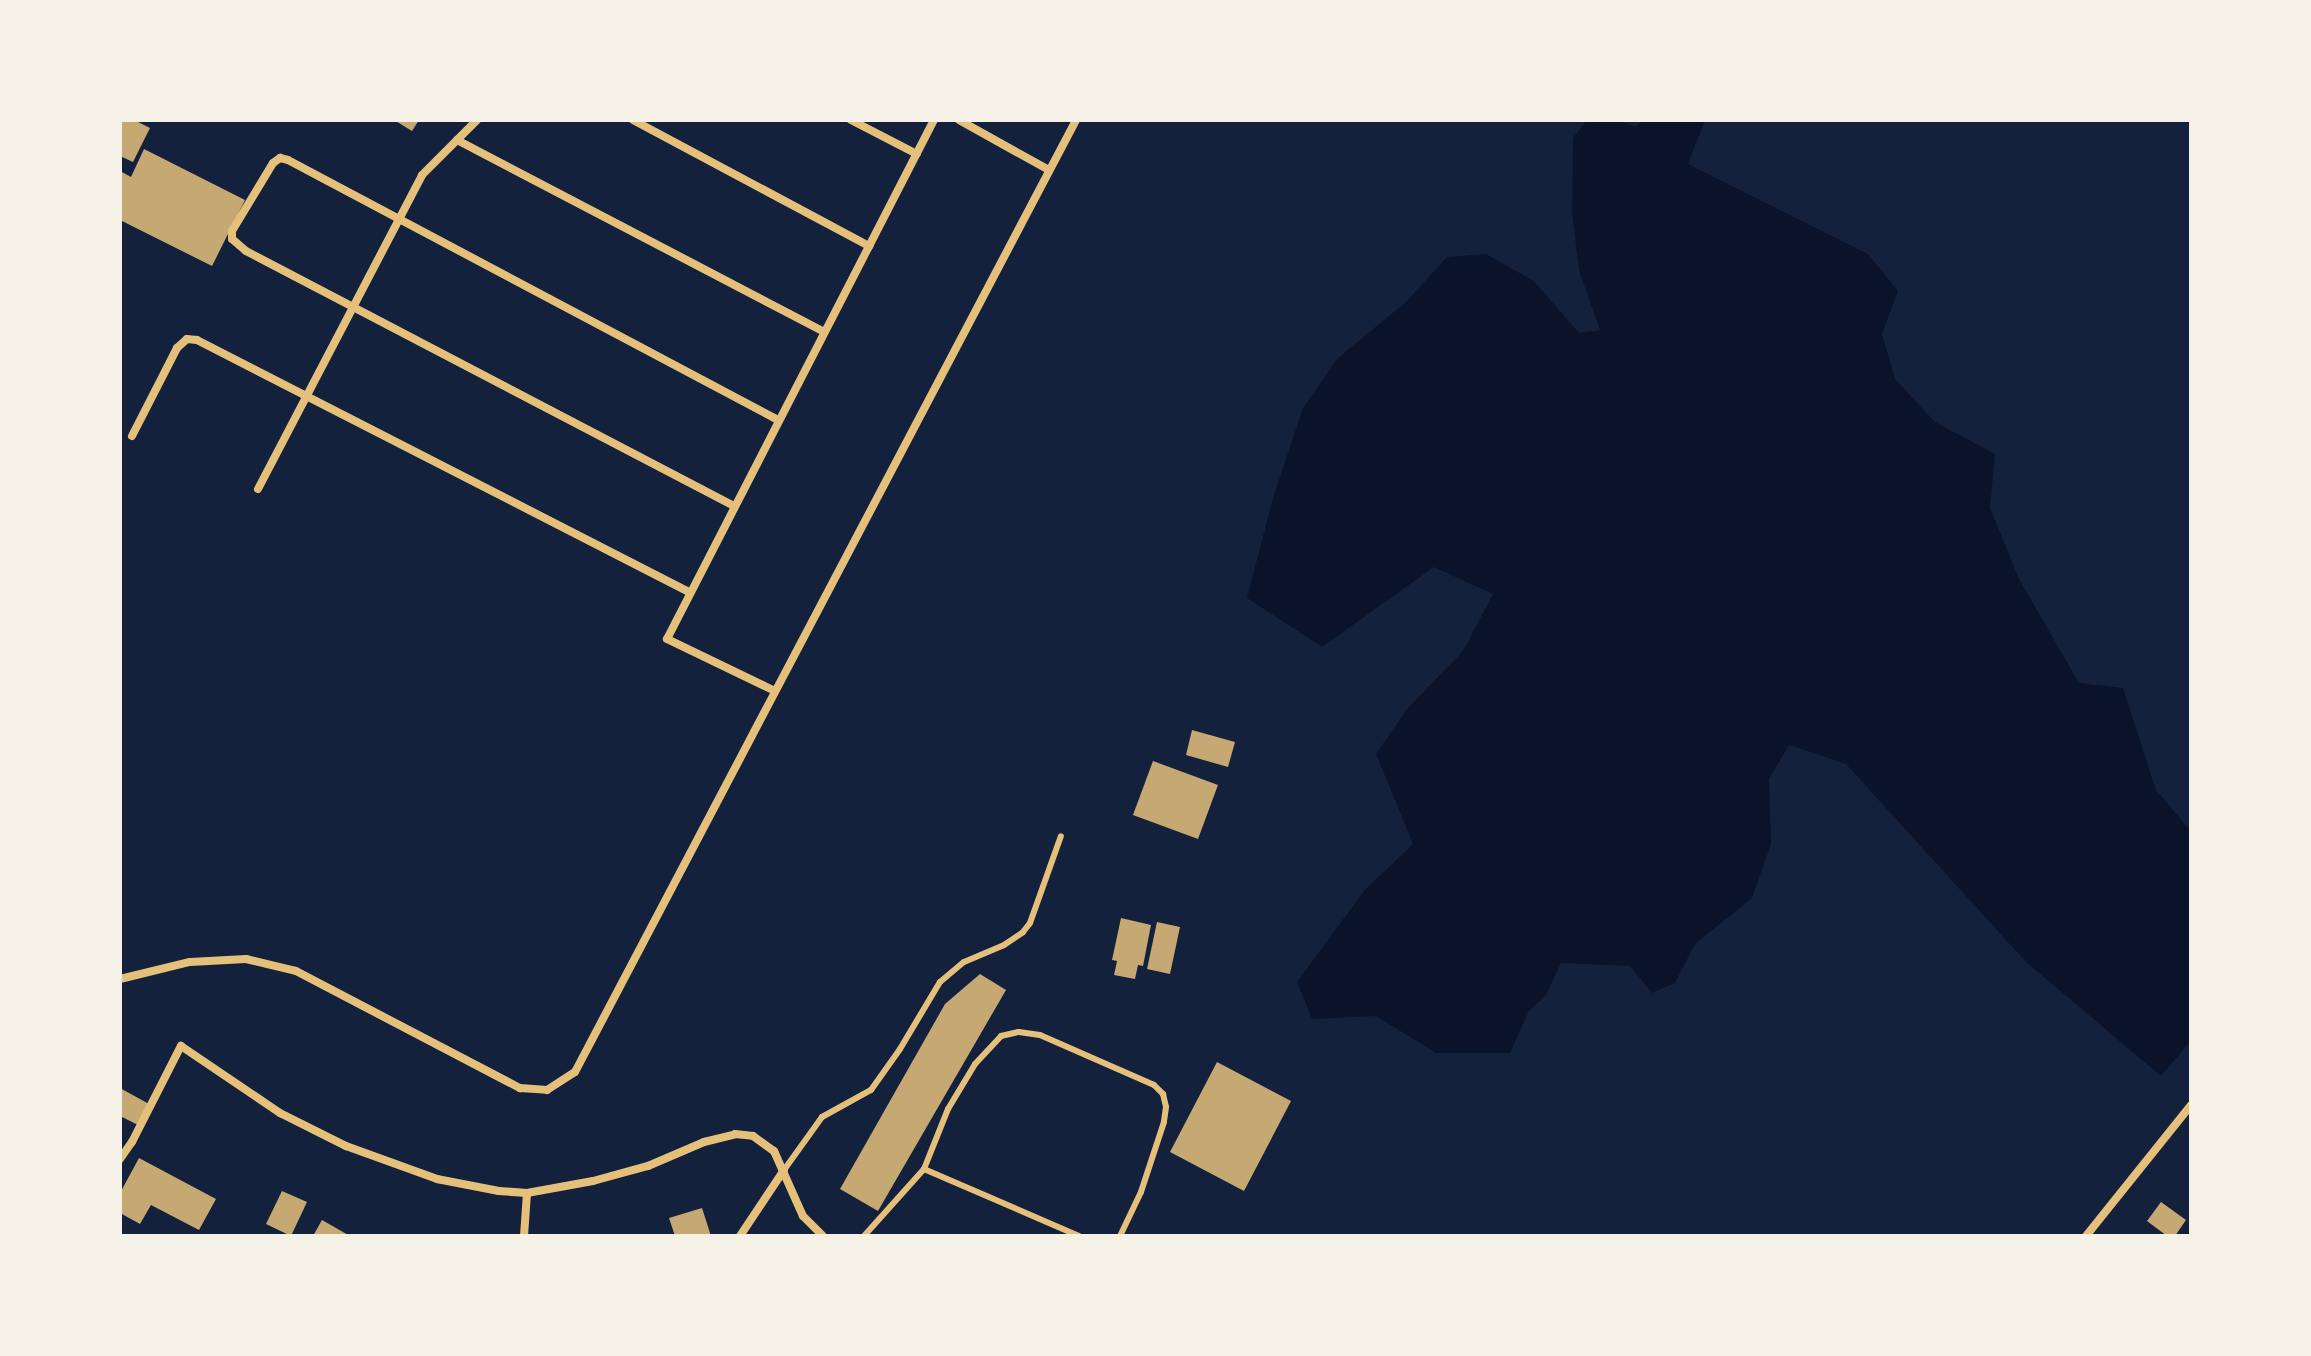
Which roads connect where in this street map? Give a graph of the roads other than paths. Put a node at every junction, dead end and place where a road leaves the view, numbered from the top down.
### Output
1 (477, 120) edge
2 (633, 120) edge
3 (851, 120) edge
4 (934, 120) edge
5 (959, 120) edge
6 (1076, 120) edge
7 (457, 140) junction
8 (917, 154) junction
9 (1049, 170) junction
10 (399, 219) junction
11 (869, 246) junction
12 (353, 307) junction
13 (824, 332) junction
14 (305, 398) junction
15 (778, 420) junction
16 (132, 436) dead end
17 (258, 489) dead end
18 (734, 506) junction
19 (689, 592) junction
20 (775, 691) junction
21 (1061, 836) dead end
22 (120, 979) edge
23 (2191, 1105) edge
24 (120, 1159) edge
25 (924, 1169) junction
26 (784, 1170) junction
27 (527, 1193) junction
28 (524, 1236) edge
29 (740, 1236) edge
30 (823, 1236) edge
31 (864, 1236) edge
32 (1079, 1236) edge
33 (1120, 1236) edge
34 (2086, 1236) edge

1 - 7 street
2 - 11 street
3 - 8 street
4 - 8 street
5 - 9 street
6 - 9 street
7 - 10 street
7 - 13 street
8 - 11 street
9 - 20 street
10 - 12 street
10 - 12 street
10 - 15 street
11 - 13 street
12 - 14 street
12 - 18 street
13 - 15 street
14 - 16 street
14 - 17 street
14 - 19 street
15 - 18 street
18 - 19 street
19 - 20 street
20 - 22 street
21 - 26 lane
23 - 34 street
24 - 27 street
25 - 31 lane
25 - 32 lane
25 - 33 lane
26 - 27 street
26 - 29 street
26 - 30 street
27 - 28 street

